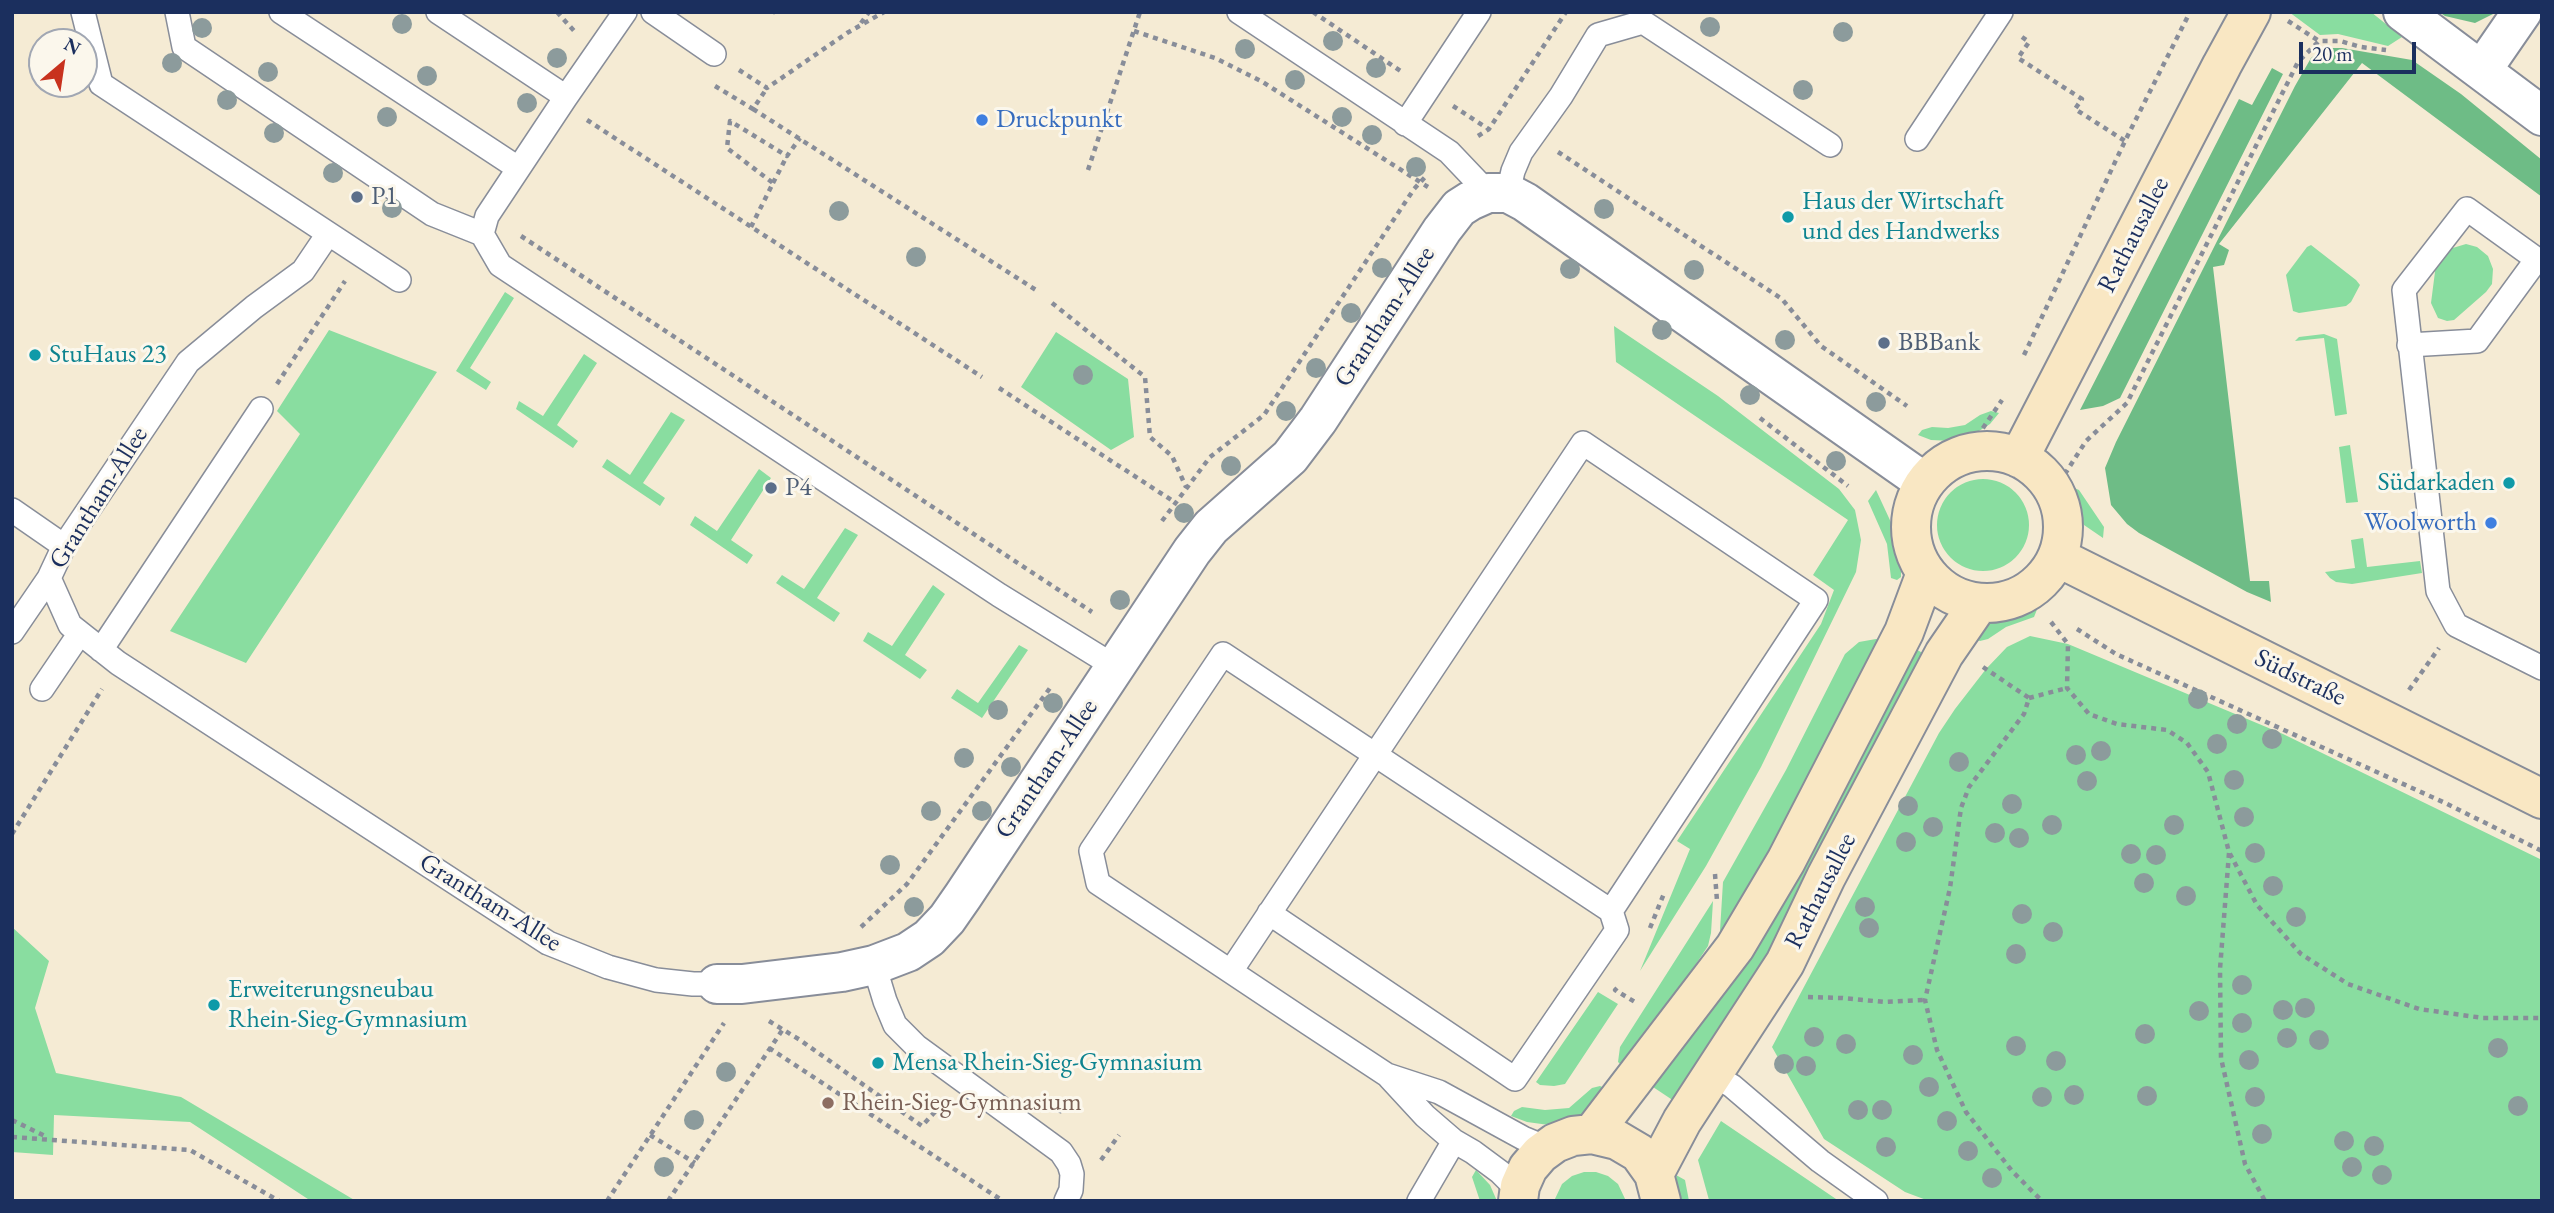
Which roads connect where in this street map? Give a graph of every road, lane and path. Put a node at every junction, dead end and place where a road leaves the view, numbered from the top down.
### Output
1 (83, 12) edge
2 (177, 12) edge
3 (281, 12) edge
4 (438, 12) edge
5 (625, 12) edge
6 (653, 12) edge
7 (869, 12) edge
8 (884, 12) edge
9 (1140, 12) edge
10 (1239, 12) edge
11 (1313, 12) edge
12 (1479, 12) edge
13 (1566, 12) edge
14 (2190, 12) edge
15 (2522, 12) edge
16 (2269, 16) edge
17 (1646, 17) edge
18 (1999, 17) edge
19 (2411, 18) edge
20 (860, 25) junction
21 (1134, 31) junction
22 (2319, 41) junction
23 (714, 54) joint
24 (2482, 70) junction
25 (1428, 90) junction
26 (566, 97) junction
27 (753, 109) dead end
28 (580, 116) dead end
29 (2542, 116) edge
30 (1405, 124) junction
31 (1489, 129) junction
32 (800, 138) junction
33 (1917, 139) dead end
34 (2125, 141) junction
35 (1830, 145) dead end
36 (1449, 152) junction
37 (1521, 152) junction
38 (787, 156) junction
39 (518, 168) junction
40 (1088, 170) dead end
41 (1420, 182) dead end
42 (774, 183) junction
43 (1498, 193) junction
44 (751, 227) junction
45 (511, 229) dead end
46 (328, 234) junction
47 (482, 234) junction
48 (361, 256) junction
49 (2539, 261) edge
50 (399, 280) dead end
51 (1036, 290) dead end
52 (1052, 303) dead end
53 (2409, 345) junction
54 (2024, 355) dead end
55 (982, 377) dead end
56 (999, 388) dead end
57 (2007, 393) dead end
58 (1907, 406) dead end
59 (261, 409) joint
60 (1966, 453) junction
61 (2019, 458) junction
62 (1924, 482) junction
63 (1186, 486) dead end
64 (2054, 491) junction
65 (12, 510) edge
66 (1211, 527) junction
67 (64, 546) junction
68 (2057, 557) junction
69 (1926, 573) junction
70 (49, 578) junction
71 (1979, 603) junction
72 (2051, 622) dead end
73 (2456, 625) junction
74 (2077, 629) dead end
75 (12, 632) edge
76 (80, 633) junction
77 (1124, 652) junction
78 (110, 656) junction
79 (1980, 665) dead end
80 (2542, 668) edge
81 (2067, 688) junction
82 (42, 689) dead end
83 (2029, 698) junction
84 (2386, 720) junction
85 (1375, 754) junction
86 (2542, 799) edge
87 (12, 834) edge
88 (2229, 852) junction
89 (2542, 852) edge
90 (1611, 911) junction
91 (1269, 913) junction
92 (861, 926) dead end
93 (847, 928) dead end
94 (874, 965) junction
95 (1231, 971) junction
96 (729, 984) junction
97 (1797, 997) dead end
98 (1925, 1000) junction
99 (2542, 1018) edge
100 (765, 1019) dead end
101 (783, 1029) junction
102 (769, 1048) junction
103 (1712, 1074) junction
104 (1387, 1075) junction
105 (962, 1081) junction
106 (12, 1120) edge
107 (1592, 1134) junction
108 (650, 1135) junction
109 (12, 1137) edge
110 (51, 1139) junction
111 (1454, 1141) junction
112 (1547, 1148) junction
113 (695, 1163) junction
114 (1658, 1187) edge
115 (1518, 1196) edge
116 (279, 1201) edge
117 (607, 1201) edge
118 (668, 1201) edge
119 (1003, 1201) edge
120 (1066, 1201) edge
121 (1419, 1201) edge
122 (1876, 1201) edge
123 (2042, 1201) edge
124 (2265, 1201) edge

1 - 46 lane
2 - 47 lane
3 - 39 lane
4 - 26 lane
5 - 26 lane
6 - 23 lane
7 - 20 path
8 - 20 path
9 - 21 path
10 - 30 lane
11 - 25 path
12 - 25 lane
13 - 31 path
14 - 34 path
15 - 24 street
16 - 22 path
16 - 61 street, Rathausallee
17 - 35 lane
17 - 37 lane
18 - 33 lane
18 - 34 path
19 - 22 path
19 - 24 street
20 - 23 path
21 - 40 path
21 - 41 path
22 - 64 path
24 - 29 street
25 - 30 lane
25 - 31 path
26 - 39 lane
27 - 32 path
28 - 44 path
30 - 36 lane
31 - 36 path
31 - 37 path
32 - 38 path
32 - 51 path
34 - 54 path
36 - 43 lane
37 - 43 lane
37 - 58 path
38 - 42 path
38 - 42 path
39 - 47 lane
42 - 44 path
43 - 62 street
43 - 66 street, Grantham-Allee
44 - 55 path
45 - 77 path
46 - 48 lane
46 - 67 lane, Grantham-Allee
47 - 77 lane
48 - 50 lane
48 - 59 path
49 - 53 lane
49 - 53 lane
52 - 63 path
53 - 73 lane
56 - 66 path
57 - 60 path
59 - 78 lane
60 - 61 street
60 - 62 street
61 - 64 street
62 - 69 street
64 - 68 street
65 - 67 lane
66 - 77 street, Grantham-Allee
67 - 70 lane, Grantham-Allee
68 - 71 street
68 - 84 street, Südstraße
69 - 71 street
69 - 107 street, Rathausallee
70 - 75 lane
70 - 76 lane, Grantham-Allee
71 - 103 street, Rathausallee
72 - 81 path
73 - 80 lane
73 - 84 path
74 - 89 path
76 - 78 lane, Grantham-Allee
76 - 82 lane
77 - 94 street, Grantham-Allee
78 - 87 path
78 - 96 lane, Grantham-Allee
79 - 83 path
81 - 83 path
81 - 88 path
83 - 98 path
84 - 86 street, Südstraße
85 - 90 lane
85 - 90 lane
85 - 91 lane
85 - 95 lane
88 - 99 path
88 - 124 path
90 - 91 lane
91 - 95 lane
92 - 93 path
94 - 96 street, Grantham-Allee
94 - 105 lane
95 - 104 lane
96 - 108 path
97 - 98 path
98 - 123 path
100 - 101 path
101 - 102 path
101 - 105 path
102 - 113 path
102 - 119 path
103 - 114 street, Rathausallee
103 - 122 lane
104 - 111 lane
104 - 112 lane
105 - 120 lane
106 - 110 path
107 - 112 street
107 - 114 street, Rathausallee
108 - 113 path
108 - 117 path
109 - 110 path
110 - 116 path
111 - 115 lane
111 - 121 lane
112 - 115 street
113 - 118 path

